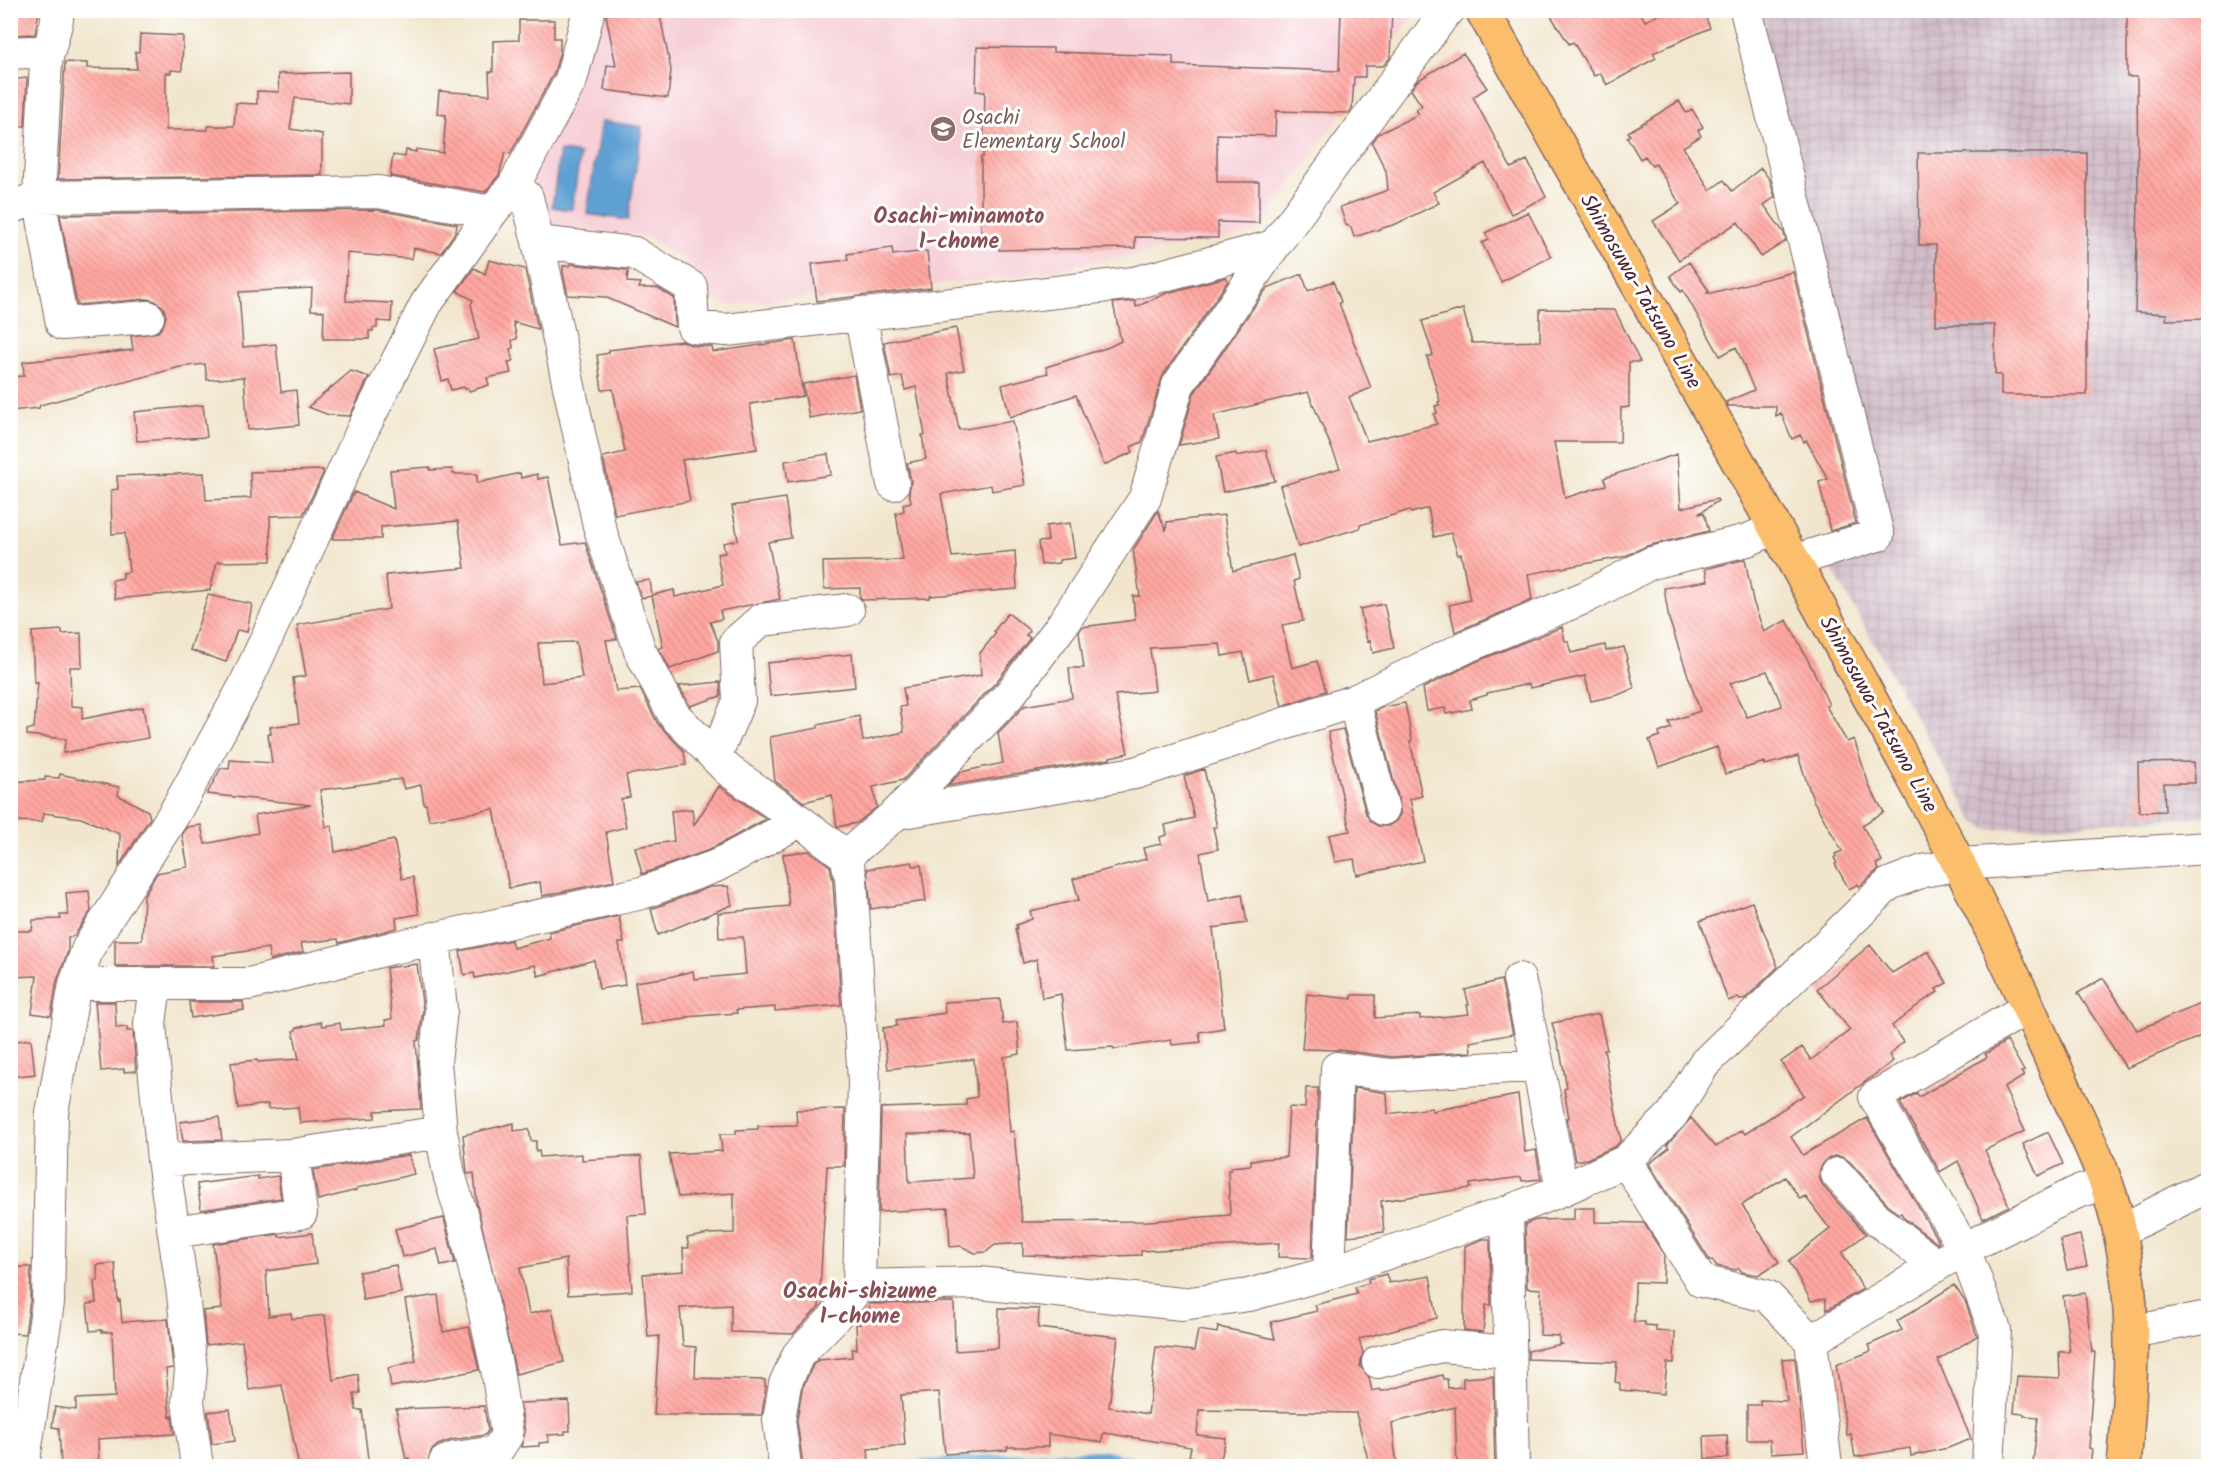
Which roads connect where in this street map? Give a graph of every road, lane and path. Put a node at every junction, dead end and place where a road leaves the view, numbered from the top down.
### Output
1 (57, 10) edge
2 (589, 10) edge
3 (1449, 10) edge
4 (1482, 10) edge
5 (1746, 10) edge
6 (49, 51) junction
7 (10, 53) edge
8 (514, 185) junction
9 (25, 203) edge
10 (492, 212) junction
11 (538, 242) junction
12 (1274, 246) junction
13 (861, 313) junction
14 (148, 317) dead end
15 (893, 484) dead end
16 (1775, 528) junction
17 (1796, 562) junction
18 (848, 609) dead end
19 (1354, 701) junction
20 (715, 758) junction
21 (1383, 809) dead end
22 (897, 813) junction
23 (800, 821) junction
24 (2208, 848) edge
25 (846, 856) junction
26 (1960, 864) junction
27 (434, 939) junction
28 (1519, 979) dead end
29 (75, 984) junction
30 (155, 984) junction
31 (2029, 1007) junction
32 (1538, 1065) junction
33 (441, 1132) junction
34 (293, 1155) junction
35 (163, 1160) junction
36 (1626, 1161) junction
37 (1837, 1174) dead end
38 (2106, 1183) junction
39 (2208, 1186) edge
40 (1562, 1190) junction
41 (1508, 1212) junction
42 (2120, 1230) junction
43 (174, 1232) junction
44 (1964, 1249) junction
45 (1936, 1265) junction
46 (1329, 1273) junction
47 (860, 1286) junction
48 (2208, 1317) edge
49 (2132, 1332) junction
50 (1811, 1341) junction
51 (1510, 1352) junction
52 (1378, 1362) dead end
53 (23, 1467) edge
54 (196, 1467) edge
55 (444, 1467) edge
56 (785, 1467) edge
57 (1513, 1467) edge
58 (1826, 1467) edge
59 (1988, 1467) edge
60 (2124, 1467) edge

1 - 6 street
2 - 8 street
3 - 12 street
4 - 16 main road, Shimosuwa-Tatsuno Line
5 - 17 street
6 - 7 street
6 - 9 street
8 - 10 street
8 - 11 street
9 - 10 street
9 - 14 street
10 - 29 street
11 - 13 street
11 - 20 street
12 - 13 street
12 - 22 street
13 - 15 street
16 - 17 main road, Shimosuwa-Tatsuno Line
16 - 19 street
17 - 26 main road, Shimosuwa-Tatsuno Line
18 - 20 street
19 - 21 street
19 - 22 street
20 - 23 street
22 - 25 street
23 - 25 street
23 - 27 street
24 - 26 street
25 - 47 street
26 - 31 main road, Shimosuwa-Tatsuno Line
26 - 36 street
27 - 30 street
27 - 33 street
28 - 32 street
29 - 30 street
29 - 53 street
30 - 35 street
31 - 38 main road, Shimosuwa-Tatsuno Line
31 - 44 street
32 - 40 street
32 - 46 street
33 - 34 street
33 - 55 street
34 - 35 street
34 - 43 street
35 - 43 street
36 - 40 street
36 - 50 street
37 - 45 street
38 - 42 main road, Shimosuwa-Tatsuno Line
38 - 44 street
39 - 42 street
40 - 41 street
41 - 46 street
41 - 51 street
42 - 49 main road, Shimosuwa-Tatsuno Line
43 - 54 street
44 - 45 street
44 - 59 street
45 - 50 street
46 - 47 street
47 - 56 street
48 - 49 street
49 - 60 main road, Shimosuwa-Tatsuno Line
50 - 58 street
51 - 52 street
51 - 57 street

